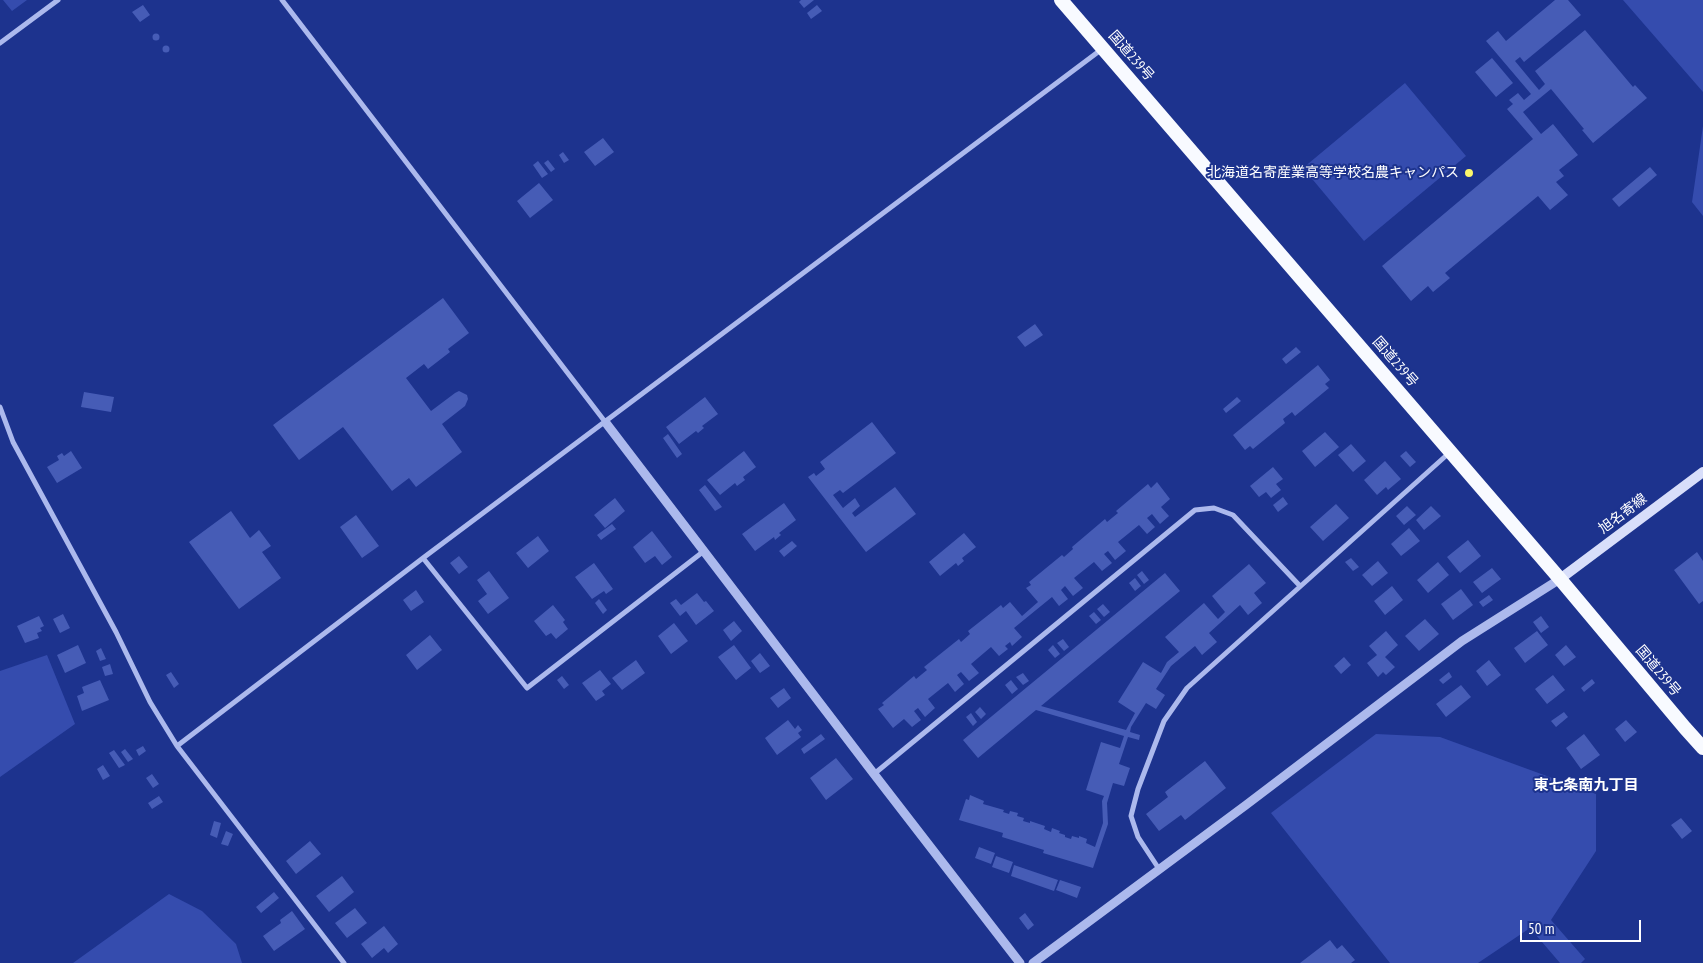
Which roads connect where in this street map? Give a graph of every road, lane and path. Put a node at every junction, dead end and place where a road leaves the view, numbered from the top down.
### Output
1 (58, 0) edge
2 (282, 0) edge
3 (1061, 0) edge
4 (0, 43) edge
5 (1103, 48) junction
6 (0, 407) edge
7 (606, 423) junction
8 (1451, 451) junction
9 (1703, 472) edge
10 (704, 551) junction
11 (423, 558) junction
12 (1560, 579) junction
13 (1300, 586) junction
14 (177, 746) junction
15 (1703, 748) edge
16 (874, 774) junction
17 (1159, 868) junction
18 (344, 963) edge
19 (1020, 963) edge
20 (1033, 963) edge

1 - 4 street
2 - 7 street
3 - 5 highway, 国道239号
5 - 7 street
5 - 8 highway, 国道239号
6 - 14 street
7 - 10 street
7 - 11 street
8 - 12 highway, 国道239号
8 - 13 street
9 - 12 main road, 旭名寄線
10 - 11 street
10 - 16 street
11 - 14 street
12 - 15 highway, 国道239号
12 - 17 street
13 - 16 street
13 - 17 street
14 - 18 street
16 - 19 street
17 - 20 street

